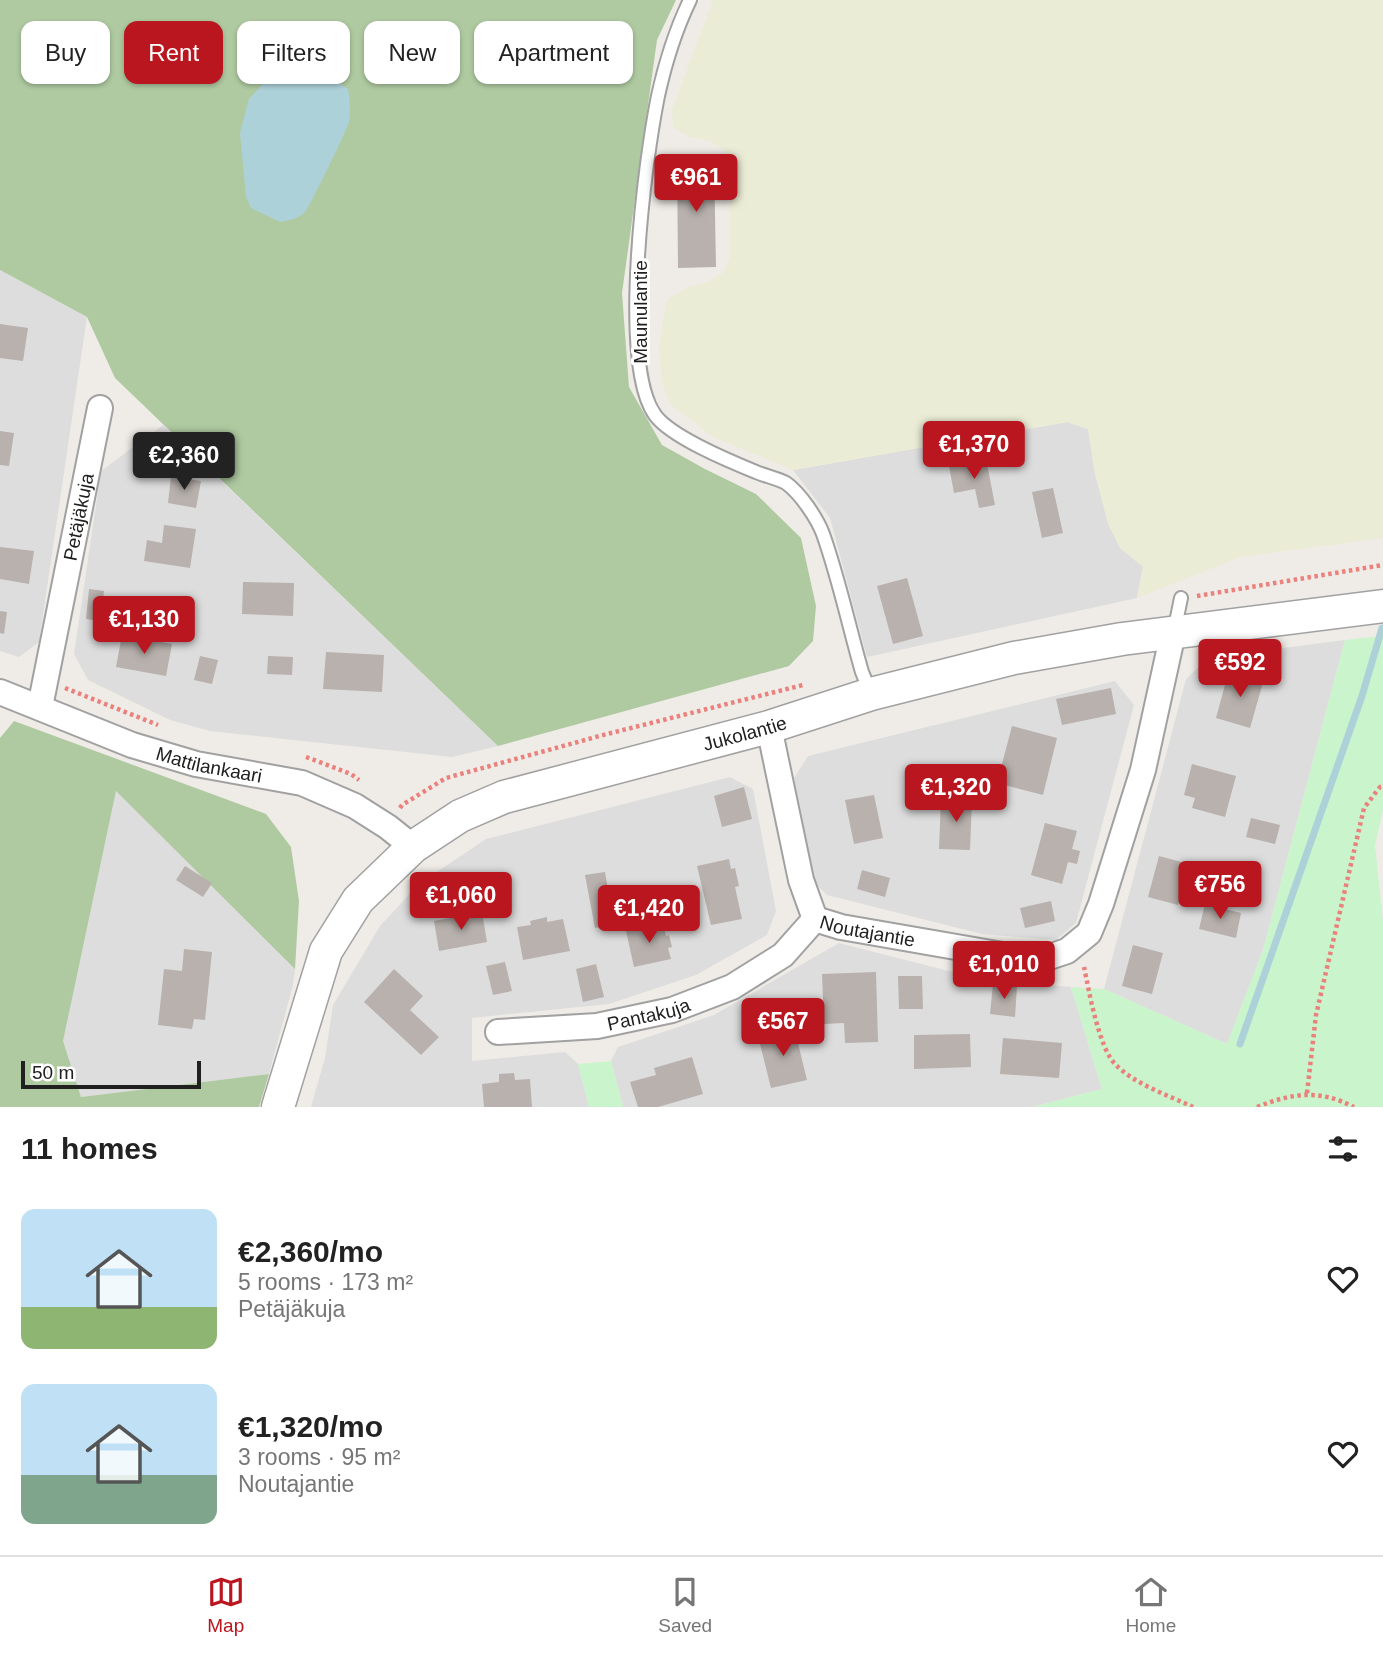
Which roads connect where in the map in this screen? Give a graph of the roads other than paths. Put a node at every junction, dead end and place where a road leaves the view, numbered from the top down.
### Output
1 (690, 0) edge
2 (100, 408) dead end
3 (1181, 598) dead end
4 (1383, 606) edge
5 (1173, 633) junction
6 (0, 692) edge
7 (871, 694) junction
8 (40, 707) junction
9 (769, 727) junction
10 (413, 847) junction
11 (815, 919) junction
12 (498, 1032) dead end
13 (278, 1107) edge

1 - 7 lane, Maunulantie
2 - 8 street, Petäjäkuja
3 - 5 lane
4 - 5 street, Jukolantie
5 - 7 street, Jukolantie
5 - 11 street, Noutajantie
6 - 8 street, Mattilankaari
7 - 9 street, Jukolantie
8 - 10 street, Mattilankaari
9 - 10 street, Jukolantie
9 - 11 street, Noutajantie
10 - 13 street, Jukolantie
11 - 12 street, Pantakuja

